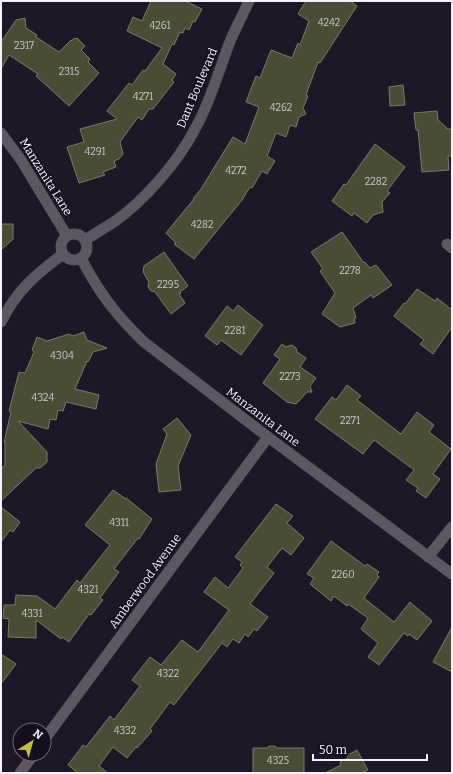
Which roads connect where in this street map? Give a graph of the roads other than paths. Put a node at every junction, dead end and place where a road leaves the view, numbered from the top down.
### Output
1 (250, 1) edge
2 (1, 133) edge
3 (67, 236) junction
4 (85, 240) junction
5 (63, 254) junction
6 (81, 258) junction
7 (1, 322) edge
8 (268, 437) junction
9 (452, 527) edge
10 (428, 557) junction
11 (452, 574) edge
12 (52, 729) edge
13 (28, 762) edge
14 (20, 773) edge

1 - 4 street, Dant Boulevard
2 - 3 street, Manzanita Lane
3 - 4 street, Manzanita Lane
3 - 5 street, Manzanita Lane
4 - 6 street
5 - 6 street
5 - 7 street
6 - 8 street, Manzanita Lane
8 - 10 street, Manzanita Lane
8 - 12 street, Amberwood Avenue
9 - 10 street
10 - 11 street, Manzanita Lane
13 - 14 street

